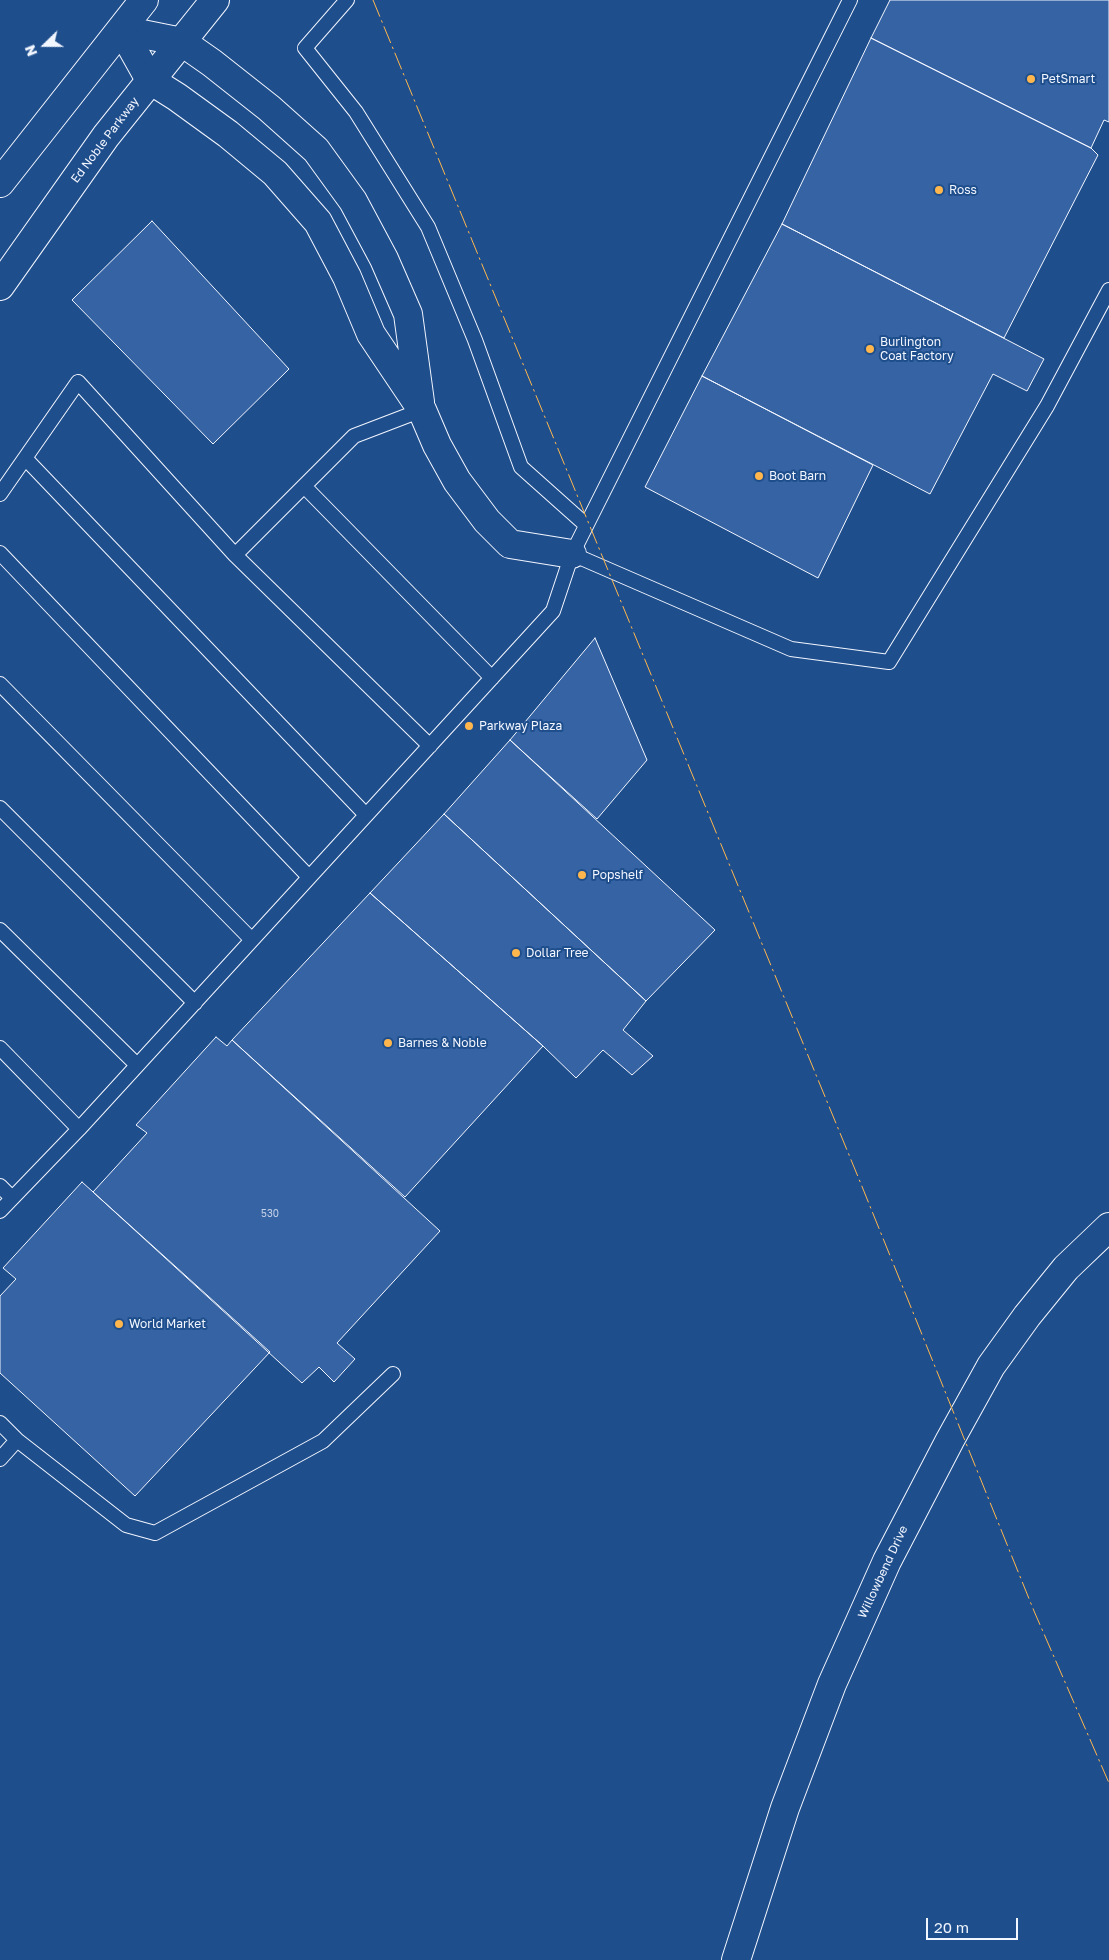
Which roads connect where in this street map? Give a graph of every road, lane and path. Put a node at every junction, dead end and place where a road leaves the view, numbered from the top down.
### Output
1 (144, 0) edge
2 (215, 0) edge
3 (347, 0) edge
4 (850, 0) edge
5 (122, 30) junction
6 (182, 42) junction
7 (150, 80) junction
8 (0, 184) edge
9 (0, 286) edge
10 (1109, 290) edge
11 (422, 410) junction
12 (25, 458) junction
13 (304, 486) junction
14 (0, 494) edge
15 (586, 525) junction
16 (0, 553) edge
17 (572, 554) junction
18 (235, 556) junction
19 (492, 678) junction
20 (0, 684) edge
21 (430, 746) junction
22 (0, 808) edge
23 (366, 815) junction
24 (309, 877) junction
25 (0, 930) edge
26 (252, 940) junction
27 (195, 1003) junction
28 (0, 1048) edge
29 (138, 1065) junction
30 (79, 1129) junction
31 (0, 1186) edge
32 (12, 1198) junction
33 (0, 1211) edge
34 (1109, 1227) edge
35 (393, 1374) dead end
36 (0, 1423) edge
37 (17, 1440) junction
38 (0, 1459) edge
39 (736, 1960) edge

1 - 5 street
2 - 6 street, Ed Noble Parkway
3 - 15 lane
4 - 15 lane
5 - 6 street
5 - 7 street
5 - 8 street
6 - 7 street, Ed Noble Parkway
6 - 11 street
7 - 9 street, Ed Noble Parkway
7 - 11 street
10 - 17 lane
11 - 13 lane
11 - 17 street
12 - 14 lane
12 - 18 lane
12 - 23 lane
13 - 18 lane
13 - 19 lane
15 - 17 lane
16 - 24 lane
17 - 19 lane
18 - 21 lane
19 - 21 lane
20 - 26 lane
21 - 23 lane
22 - 27 lane
23 - 24 lane
24 - 26 lane
25 - 29 lane
26 - 27 lane
27 - 29 lane
28 - 30 lane
29 - 30 lane
30 - 32 lane
31 - 32 lane
32 - 33 lane
34 - 39 street, Willowbend Drive
35 - 37 lane
36 - 37 lane
37 - 38 lane

